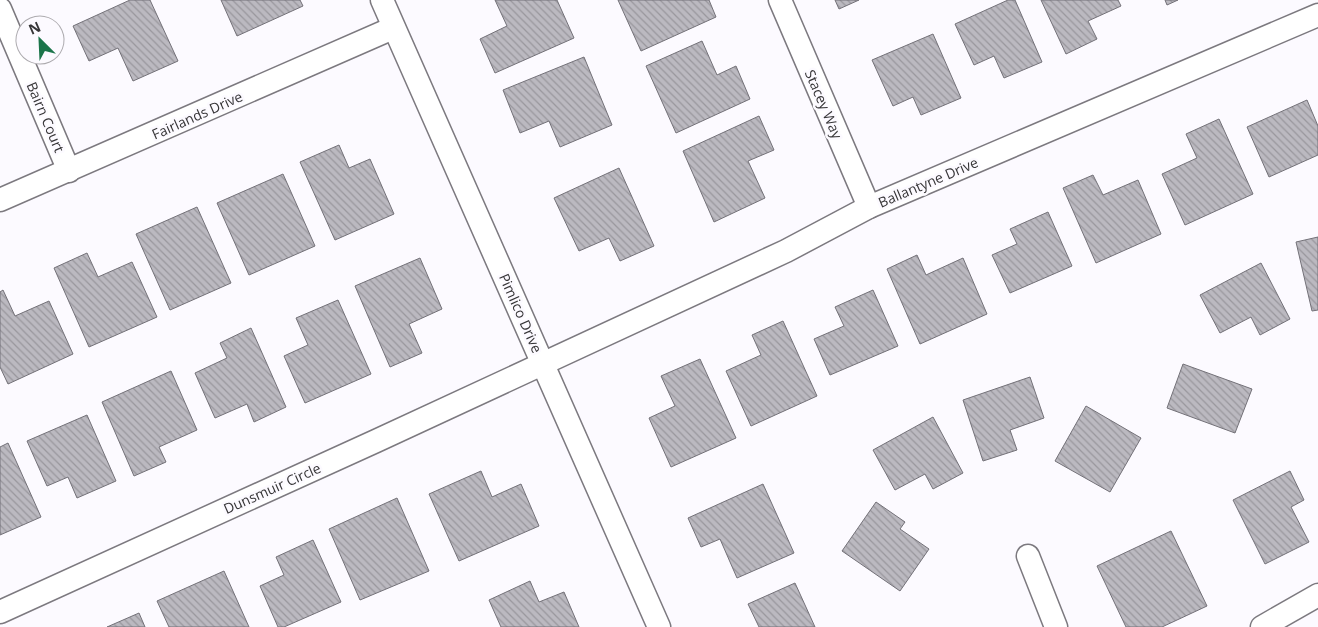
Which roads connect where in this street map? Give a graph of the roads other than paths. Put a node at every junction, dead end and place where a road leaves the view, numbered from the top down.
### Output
1 (382, 0) edge
2 (780, 0) edge
3 (0, 8) edge
4 (1318, 15) edge
5 (393, 28) junction
6 (69, 171) junction
7 (0, 200) edge
8 (869, 207) junction
9 (544, 363) junction
10 (1028, 556) dead end
11 (1318, 595) edge
12 (0, 612) edge
13 (659, 627) edge
14 (1056, 627) edge
15 (1262, 627) edge

1 - 5 street, Pimlico Drive
2 - 8 street, Stacey Way
3 - 6 street, Bairn Court
4 - 8 street, Ballantyne Drive
5 - 6 street, Fairlands Drive
5 - 9 street, Pimlico Drive
6 - 7 street, Fairlands Drive
8 - 9 street, Ballantyne Drive
9 - 12 street, Dunsmuir Circle
9 - 13 street, Pimlico Drive
10 - 14 street
11 - 15 street

